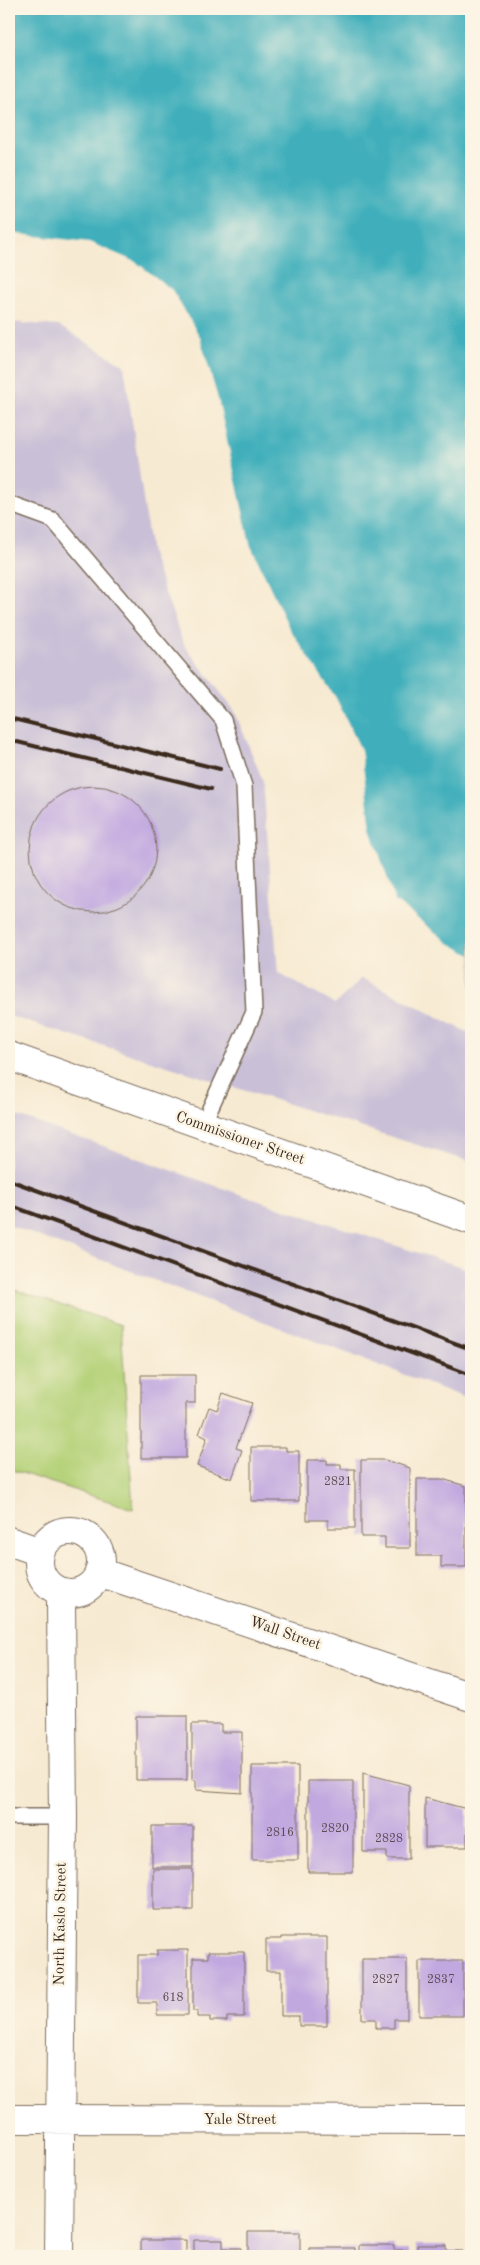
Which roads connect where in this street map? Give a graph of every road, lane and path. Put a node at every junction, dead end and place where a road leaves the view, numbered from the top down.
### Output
1 (9, 504) edge
2 (9, 1056) edge
3 (202, 1126) junction
4 (471, 1220) edge
5 (9, 1541) edge
6 (40, 1552) junction
7 (99, 1572) junction
8 (64, 1592) junction
9 (471, 1698) edge
10 (9, 1817) edge
11 (63, 1817) junction
12 (9, 2119) edge
13 (59, 2119) junction
14 (471, 2120) edge
15 (58, 2256) edge

1 - 3 lane
2 - 3 street, Commissioner Street
3 - 4 street, Commissioner Street
5 - 6 street
6 - 7 street
6 - 8 street
7 - 8 street
7 - 9 street, Wall Street
8 - 11 street, North Kaslo Street
10 - 11 lane
11 - 13 street, North Kaslo Street
12 - 13 street, Yale Street
13 - 14 street, Yale Street
13 - 15 street, North Kaslo Street

